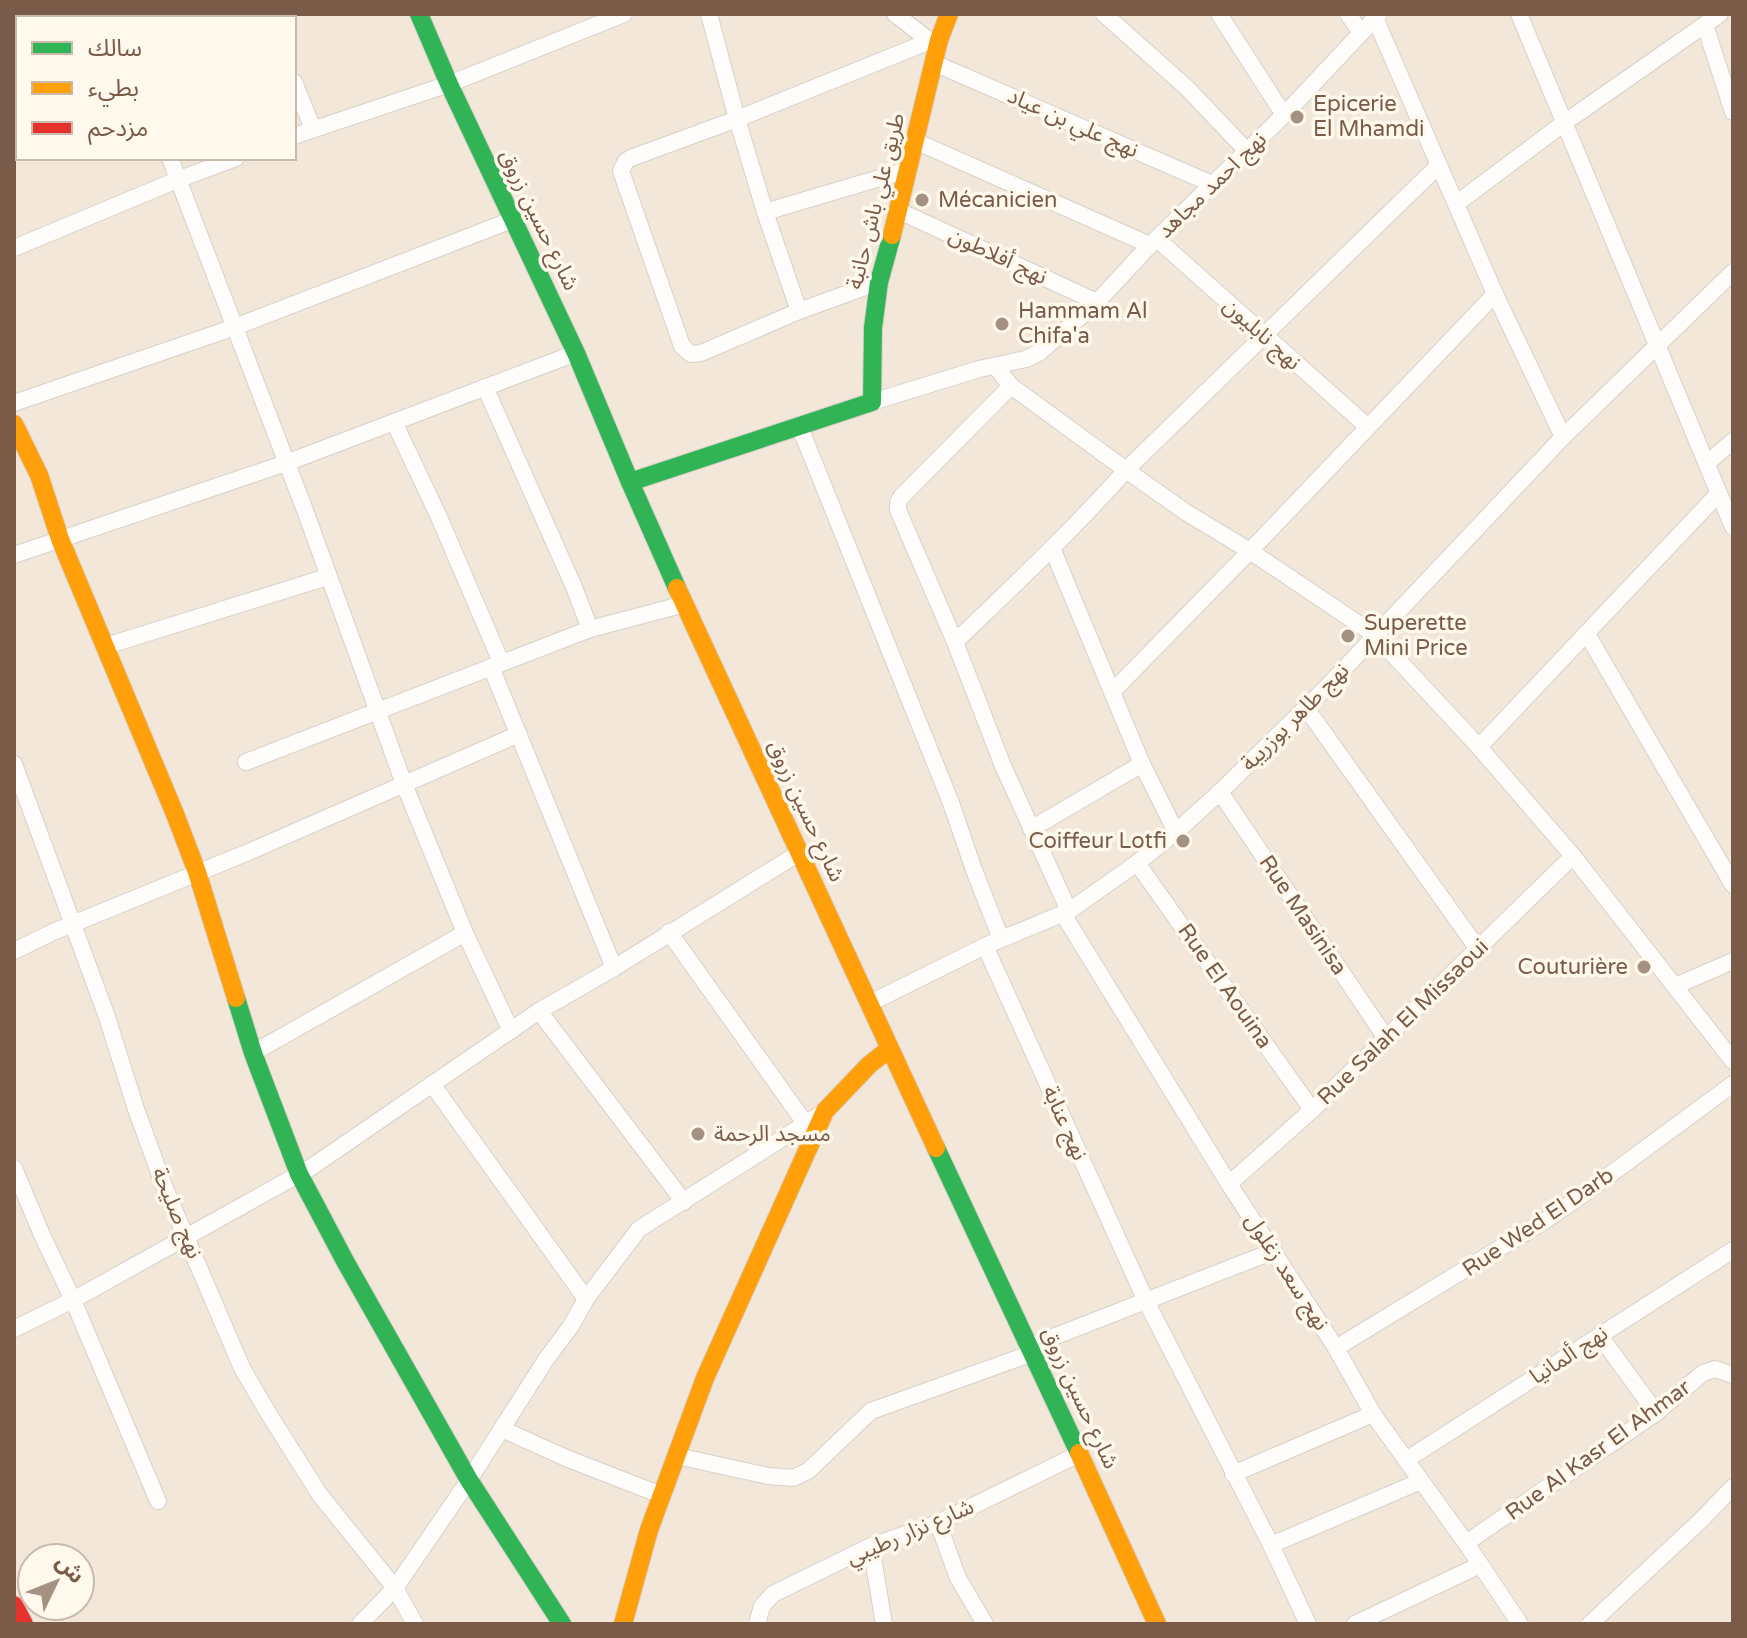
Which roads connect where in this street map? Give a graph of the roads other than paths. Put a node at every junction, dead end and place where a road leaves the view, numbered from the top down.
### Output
1 (419, 14) edge
2 (624, 14) edge
3 (709, 14) edge
4 (895, 14) edge
5 (949, 14) edge
6 (1104, 14) edge
7 (1219, 14) edge
8 (1348, 14) edge
9 (1519, 14) edge
10 (1720, 14) edge
11 (1377, 16) edge
12 (586, 21) edge
13 (1705, 25) junction
14 (1361, 33) junction
15 (935, 41) junction
16 (934, 63) junction
17 (449, 84) junction
18 (296, 87) edge
19 (1733, 112) edge
20 (1284, 115) junction
21 (737, 119) junction
22 (1564, 123) junction
23 (313, 129) junction
24 (296, 135) edge
25 (915, 141) junction
26 (1247, 151) junction
27 (171, 160) edge
28 (231, 160) edge
29 (1439, 165) junction
30 (907, 170) junction
31 (177, 180) junction
32 (1212, 184) junction
33 (1456, 204) junction
34 (899, 211) junction
35 (765, 212) junction
36 (512, 220) junction
37 (1154, 242) junction
38 (14, 248) edge
39 (1733, 272) edge
40 (879, 282) junction
41 (1495, 294) junction
42 (1097, 302) junction
43 (799, 311) junction
44 (235, 327) junction
45 (1264, 336) junction
46 (1657, 345) junction
47 (576, 353) junction
48 (996, 367) junction
49 (1011, 386) junction
50 (485, 387) junction
51 (872, 402) junction
52 (14, 403) edge
53 (394, 422) junction
54 (14, 424) edge
55 (799, 425) junction
56 (1368, 427) junction
57 (1563, 437) junction
58 (1733, 441) edge
59 (286, 463) junction
60 (1707, 463) junction
61 (1126, 470) junction
62 (630, 482) junction
63 (1719, 493) junction
64 (1733, 527) edge
65 (60, 539) junction
66 (1052, 548) junction
67 (1250, 551) junction
68 (14, 555) edge
69 (327, 577) junction
70 (685, 604) junction
71 (590, 629) junction
72 (1587, 634) junction
73 (1375, 635) junction
74 (955, 642) junction
75 (106, 646) junction
76 (496, 664) junction
77 (1112, 692) junction
78 (1306, 708) junction
79 (377, 711) junction
80 (519, 734) junction
81 (1479, 747) junction
82 (246, 762) dead end
83 (14, 764) edge
84 (1142, 764) junction
85 (404, 784) junction
86 (1220, 792) junction
87 (1031, 829) junction
88 (1176, 832) junction
89 (799, 853) junction
90 (1573, 856) junction
91 (1137, 863) junction
92 (197, 872) junction
93 (1733, 885) edge
94 (1066, 912) junction
95 (71, 925) junction
96 (669, 932) junction
97 (465, 933) junction
98 (1001, 939) junction
99 (985, 946) junction
100 (1478, 949) junction
101 (14, 951) edge
102 (1733, 961) edge
103 (614, 968) junction
104 (1675, 986) junction
105 (868, 1004) junction
106 (539, 1011) junction
107 (511, 1031) junction
108 (1386, 1038) junction
109 (889, 1049) junction
110 (253, 1053) junction
111 (1733, 1061) edge
112 (432, 1084) junction
113 (1733, 1084) edge
114 (1312, 1110) junction
115 (825, 1111) junction
116 (805, 1123) junction
117 (14, 1168) edge
118 (299, 1174) junction
119 (1229, 1184) junction
120 (684, 1202) junction
121 (187, 1238) junction
122 (1733, 1250) edge
123 (1274, 1251) junction
124 (586, 1299) junction
125 (73, 1300) junction
126 (1146, 1301) junction
127 (14, 1329) edge
128 (1600, 1336) junction
129 (1336, 1348) junction
130 (1031, 1350) junction
131 (1733, 1375) edge
132 (1656, 1413) junction
133 (1373, 1414) junction
134 (502, 1429) junction
135 (1079, 1454) junction
136 (677, 1456) junction
137 (1406, 1460) junction
138 (1233, 1474) junction
139 (469, 1480) junction
140 (1421, 1481) junction
141 (1733, 1487) edge
142 (661, 1495) junction
143 (158, 1501) dead end
144 (938, 1523) junction
145 (1466, 1543) junction
146 (1271, 1545) junction
147 (871, 1546) junction
148 (1480, 1565) junction
149 (395, 1588) junction
150 (14, 1606) edge
151 (24, 1624) edge
152 (360, 1624) edge
153 (415, 1624) edge
154 (562, 1624) edge
155 (623, 1624) edge
156 (757, 1624) edge
157 (884, 1624) edge
158 (985, 1624) edge
159 (1157, 1624) edge
160 (1308, 1624) edge
161 (1355, 1624) edge
162 (1520, 1624) edge
163 (1590, 1624) edge

1 - 17 street, شارع حسين زروق
2 - 12 street
3 - 21 street
4 - 15 street
5 - 15 street, طريق علي باش حانبة
6 - 26 street
7 - 20 street
8 - 14 street
9 - 22 street
10 - 13 street
11 - 14 street, نهج احمد مجاهد
11 - 29 street
12 - 17 street
13 - 19 street
13 - 22 street
14 - 20 street, نهج احمد مجاهد
15 - 16 street, طريق علي باش حانبة
15 - 21 street
16 - 25 street, طريق علي باش حانبة
16 - 32 street, نهج علي بن عياد
17 - 23 street
17 - 36 street, شارع حسين زروق
18 - 23 street
20 - 26 street, نهج احمد مجاهد
21 - 35 street
21 - 43 street
22 - 33 street
22 - 46 street
23 - 24 street
25 - 30 street, طريق علي باش حانبة
25 - 37 street, نهج نابليون
26 - 32 street, نهج احمد مجاهد
27 - 31 street
28 - 31 street
29 - 33 street
29 - 45 street
30 - 34 street, طريق علي باش حانبة
30 - 35 street
31 - 38 street
31 - 44 street
32 - 37 street, نهج احمد مجاهد
33 - 41 street
34 - 40 street, طريق علي باش حانبة
34 - 42 street, نهج أفلاطون
35 - 43 street
36 - 44 street
36 - 47 street, شارع حسين زروق
37 - 42 street, نهج احمد مجاهد
37 - 45 street, نهج نابليون
39 - 46 street, نهج طاهر بوزريبة
40 - 43 street
40 - 51 street, طريق علي باش حانبة
41 - 56 street
41 - 57 street
42 - 48 street, نهج احمد مجاهد
44 - 52 street
44 - 59 street
45 - 56 street, نهج نابليون
45 - 61 street
46 - 57 street, نهج طاهر بوزريبة
46 - 60 street
47 - 50 street
47 - 62 street, شارع حسين زروق
48 - 49 street
48 - 51 street
49 - 61 street
49 - 74 street, نهج سعد زغلول
50 - 53 street
50 - 71 street
51 - 55 street
53 - 59 street
53 - 76 street
54 - 65 street
55 - 62 street
55 - 98 street
56 - 67 street
57 - 73 street, نهج طاهر بوزريبة
58 - 60 street
59 - 65 street
59 - 69 street
60 - 63 street
61 - 66 street
61 - 67 street
62 - 70 street, شارع حسين زروق
63 - 64 street
63 - 72 street
65 - 68 street
65 - 75 street
66 - 74 street
66 - 77 street
67 - 73 street
67 - 77 street
69 - 75 street
69 - 79 street
70 - 71 street
70 - 89 street, شارع حسين زروق
71 - 76 street
72 - 81 street
72 - 93 street
73 - 78 street, نهج طاهر بوزريبة
73 - 81 street
74 - 87 street, نهج سعد زغلول
75 - 92 street
76 - 79 street
76 - 80 street
77 - 84 street
78 - 86 street, نهج طاهر بوزريبة
78 - 100 street
79 - 82 street
79 - 85 street
80 - 85 street
80 - 103 street
81 - 90 street
83 - 95 street, نهج صليحة
84 - 87 street
84 - 88 street
85 - 92 street
85 - 97 street
86 - 88 street, نهج طاهر بوزريبة
86 - 108 street, Rue Masinisa
87 - 94 street, نهج سعد زغلول
88 - 91 street, نهج طاهر بوزريبة
89 - 96 street
89 - 105 street, شارع حسين زروق
90 - 100 street, Rue Salah El Missaoui
90 - 104 street
91 - 94 street, نهج طاهر بوزريبة
91 - 114 street, Rue El Aouina
92 - 95 street
92 - 110 street
94 - 98 street, نهج طاهر بوزريبة
94 - 119 street, نهج سعد زغلول
95 - 101 street
95 - 121 street, نهج صليحة
96 - 103 street
96 - 116 street
97 - 107 street
97 - 110 street
98 - 99 street, نهج طاهر بوزريبة
99 - 105 street, نهج طاهر بوزريبة
99 - 126 street, نهج عنابة
100 - 108 street, Rue Salah El Missaoui
102 - 104 street
103 - 106 street
104 - 111 street
105 - 109 street, شارع حسين زروق
106 - 107 street
106 - 120 street
107 - 112 street
108 - 114 street, Rue Salah El Missaoui
109 - 115 street
109 - 130 street, شارع حسين زروق
110 - 118 street
112 - 118 street
112 - 124 street
113 - 129 street, Rue Wed El Darb
114 - 119 street, Rue Salah El Missaoui
115 - 116 street
115 - 136 street
116 - 120 street
117 - 125 street
118 - 121 street
118 - 139 street
119 - 123 street, نهج سعد زغلول
120 - 124 street
121 - 125 street
121 - 149 street, نهج صليحة
122 - 128 street, نهج ألمانيا
123 - 126 street
123 - 129 street, نهج سعد زغلول
124 - 134 street
125 - 127 street
125 - 143 street
126 - 130 street
126 - 138 street, نهج عنابة
128 - 132 street
128 - 137 street, نهج ألمانيا
129 - 133 street, نهج سعد زغلول
130 - 135 street, شارع حسين زروق
130 - 136 street
131 - 132 street, Rue Al Kasr El Ahmar
132 - 145 street, Rue Al Kasr El Ahmar
133 - 137 street, نهج سعد زغلول
133 - 138 street
134 - 139 street
134 - 142 street
135 - 144 street, شارع نزار رطيبي
135 - 159 street, شارع حسين زروق
136 - 142 street
137 - 140 street, نهج سعد زغلول
138 - 146 street, نهج عنابة
139 - 149 street
139 - 154 street
140 - 145 street, نهج سعد زغلول
140 - 146 street
141 - 163 street
142 - 155 street
144 - 147 street, شارع نزار رطيبي
144 - 158 street
145 - 148 street, نهج سعد زغلول
146 - 160 street, نهج عنابة
147 - 156 street, شارع نزار رطيبي
147 - 157 street
148 - 161 street
148 - 162 street, نهج سعد زغلول
149 - 152 street
149 - 153 street, نهج صليحة
150 - 151 street

